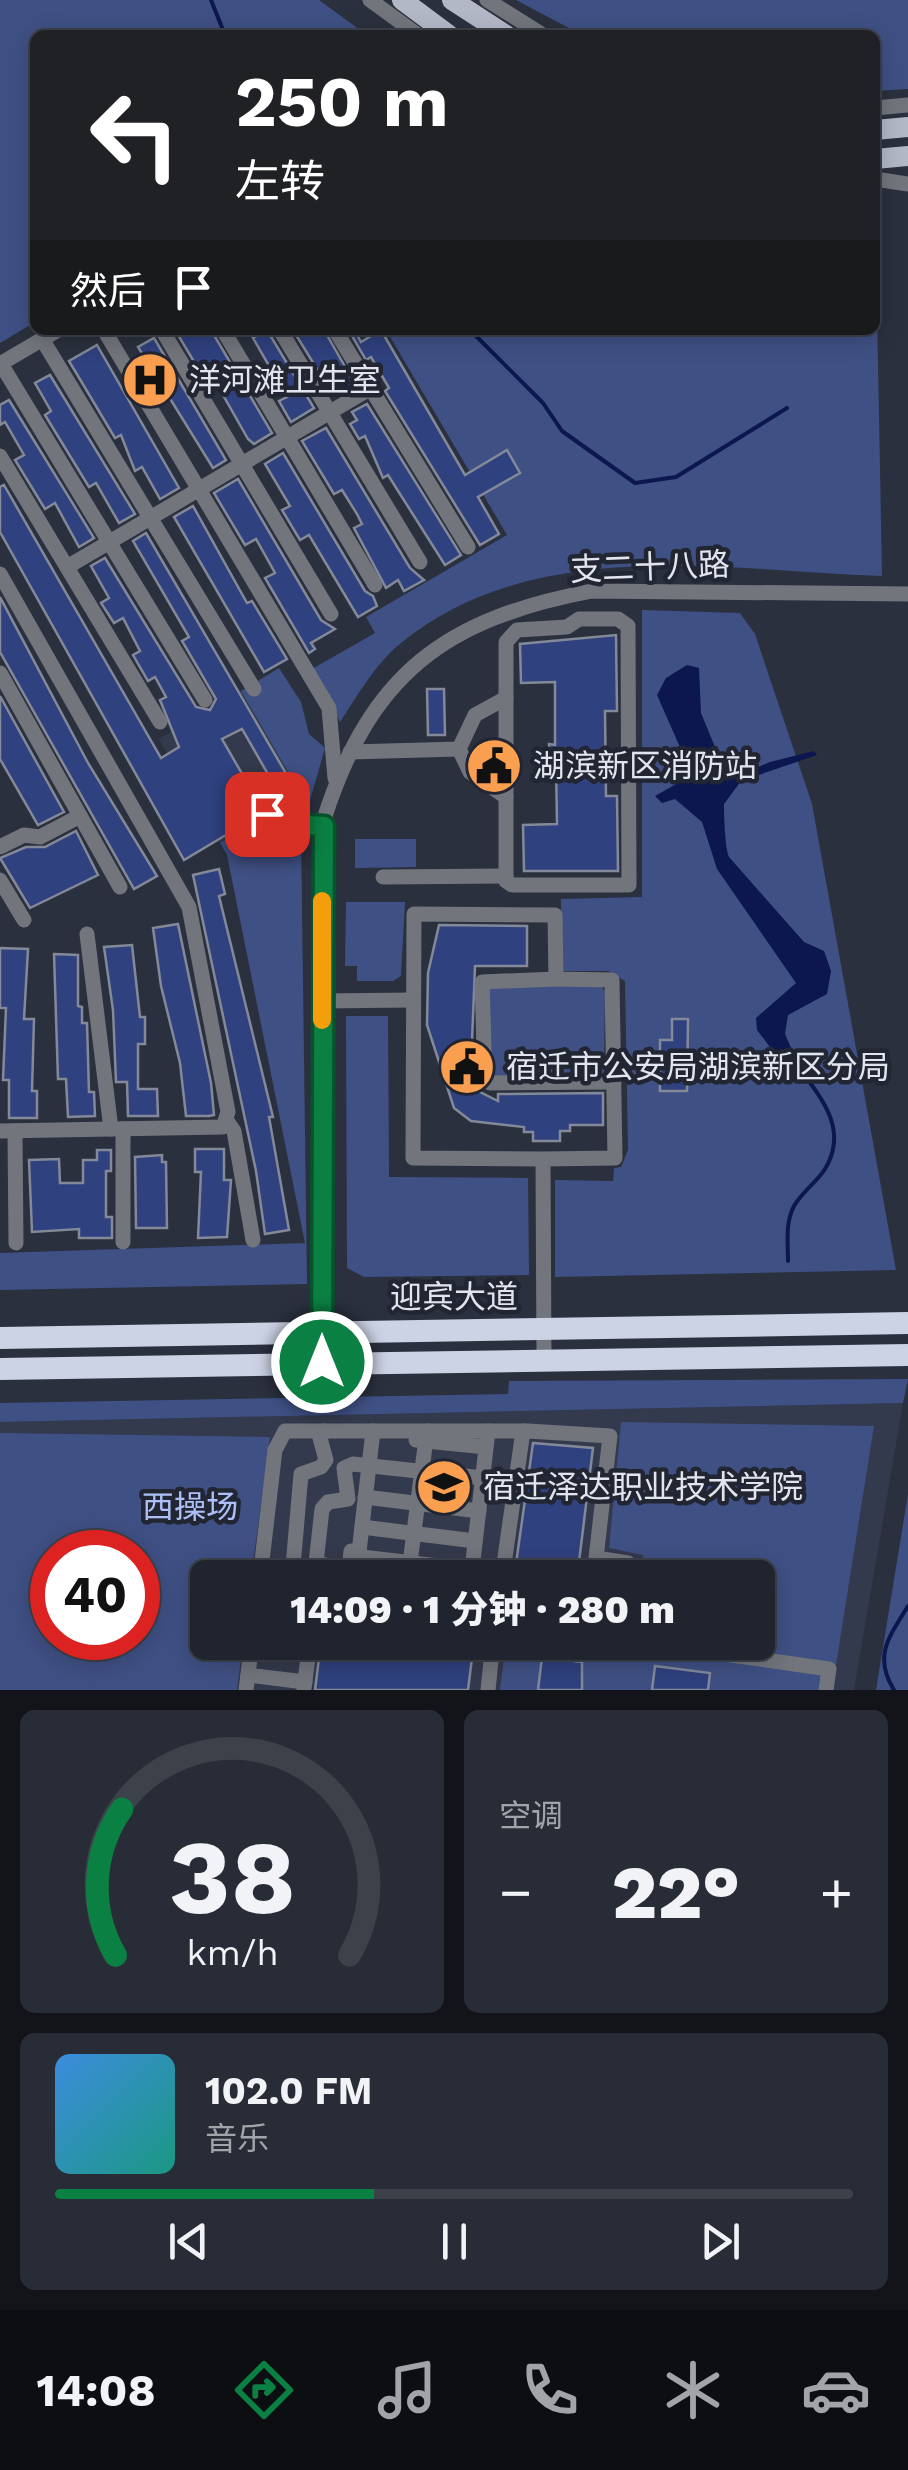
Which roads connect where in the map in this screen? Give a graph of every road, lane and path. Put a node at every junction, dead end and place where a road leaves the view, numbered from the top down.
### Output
1 (370, 0) edge
2 (402, 0) edge
3 (452, 0) edge
4 (487, 0) edge
5 (411, 30) edge
6 (443, 30) edge
7 (498, 30) edge
8 (536, 30) edge
9 (908, 105) edge
10 (880, 108) edge
11 (908, 127) edge
12 (880, 130) edge
13 (908, 156) edge
14 (880, 159) edge
15 (880, 180) edge
16 (908, 184) edge
17 (50, 335) edge
18 (107, 335) edge
19 (165, 335) edge
20 (225, 335) edge
21 (283, 335) edge
22 (339, 335) edge
23 (42, 340) junction
24 (0, 364) edge
25 (371, 388) junction
26 (330, 412) junction
27 (288, 437) junction
28 (0, 456) edge
29 (242, 464) junction
30 (198, 489) junction
31 (150, 518) junction
32 (109, 542) junction
33 (468, 548) dead end
34 (420, 562) dead end
35 (67, 567) junction
36 (0, 574) edge
37 (375, 585) dead end
38 (908, 594) edge
39 (331, 614) dead end
40 (0, 673) edge
41 (254, 690) dead end
42 (506, 698) junction
43 (206, 700) dead end
44 (160, 722) dead end
45 (459, 749) junction
46 (350, 752) junction
47 (336, 785) junction
48 (506, 797) junction
49 (267, 814) dead end
50 (80, 816) junction
51 (324, 826) junction
52 (0, 847) edge
53 (506, 876) junction
54 (383, 877) dead end
55 (0, 880) edge
56 (120, 887) dead end
57 (24, 920) dead end
58 (87, 934) dead end
59 (556, 979) junction
60 (322, 1000) junction
61 (412, 1000) junction
62 (614, 1082) junction
63 (228, 1122) junction
64 (117, 1129) junction
65 (7, 1131) edge
66 (543, 1159) junction
67 (253, 1240) dead end
68 (124, 1242) dead end
69 (16, 1244) dead end
70 (908, 1323) edge
71 (543, 1329) junction
72 (322, 1330) junction
73 (0, 1338) edge
74 (908, 1355) edge
75 (544, 1360) junction
76 (322, 1362) junction
77 (0, 1369) edge
78 (324, 1431) junction
79 (523, 1431) junction
80 (372, 1433) junction
81 (426, 1436) junction
82 (487, 1439) junction
83 (369, 1466) junction
84 (422, 1471) junction
85 (483, 1478) junction
86 (365, 1497) junction
87 (417, 1504) junction
88 (478, 1512) junction
89 (362, 1527) junction
90 (414, 1533) junction
91 (475, 1540) junction
92 (294, 1548) junction
93 (317, 1550) junction
94 (359, 1552) junction
95 (262, 1560) edge
96 (293, 1560) edge
97 (318, 1560) edge
98 (350, 1560) edge
99 (381, 1560) edge
100 (410, 1560) edge
101 (473, 1560) edge
102 (505, 1560) edge
103 (609, 1560) edge
104 (308, 1660) edge
105 (491, 1660) edge
106 (766, 1660) edge
107 (247, 1683) edge
108 (304, 1686) edge
109 (488, 1690) edge
110 (826, 1690) edge

1 - 5 street
2 - 6 main road
3 - 7 main road
4 - 8 street
9 - 10 street
11 - 12 main road
13 - 14 main road
15 - 16 street
17 - 23 street
18 - 30 street
19 - 29 street
20 - 27 street
21 - 26 street
22 - 25 street
23 - 24 street
23 - 31 street
24 - 32 street
25 - 26 street
25 - 33 street
26 - 27 street
26 - 34 street
27 - 29 street
27 - 37 street
28 - 35 street
29 - 30 street
29 - 39 street
30 - 31 street
30 - 47 street
31 - 32 street
31 - 41 street
32 - 35 street
32 - 43 street
35 - 44 street
36 - 63 street
38 - 46 street, 支二十八路
40 - 50 street
42 - 45 street
42 - 48 street
42 - 53 street
45 - 46 street
45 - 48 street
46 - 47 street, 支二十八路
47 - 51 street, 支二十八路
48 - 53 street
49 - 51 street
50 - 52 street
50 - 56 street
51 - 60 street, 支二十八路
53 - 54 street
55 - 57 street
58 - 64 street
59 - 61 street
59 - 62 street
59 - 62 street
60 - 61 street
60 - 72 street, 支二十八路
61 - 66 street
62 - 66 street
63 - 64 street
63 - 67 street
64 - 65 street
64 - 68 street
65 - 69 street
66 - 71 street
70 - 71 highway, 迎宾大道
71 - 72 highway, 迎宾大道
71 - 75 street
72 - 73 highway, 迎宾大道
72 - 76 street, 支二十八路
74 - 75 highway, 迎宾大道
75 - 76 highway, 迎宾大道
76 - 77 highway, 迎宾大道
78 - 80 street
78 - 92 street
78 - 95 street
79 - 82 street
79 - 102 street
79 - 103 street
80 - 81 street
80 - 83 street
81 - 82 street
81 - 84 street
82 - 85 street
83 - 84 street
83 - 86 street
83 - 93 street
84 - 85 street
84 - 87 street
85 - 88 street
86 - 87 street
86 - 89 street
87 - 88 street
87 - 90 street
88 - 91 street
89 - 90 street
89 - 94 street
90 - 91 street
90 - 100 street
91 - 101 street
92 - 93 street
92 - 96 street
93 - 97 street
94 - 98 street
94 - 99 street
104 - 108 street
105 - 109 street
106 - 110 street
107 - 108 street

